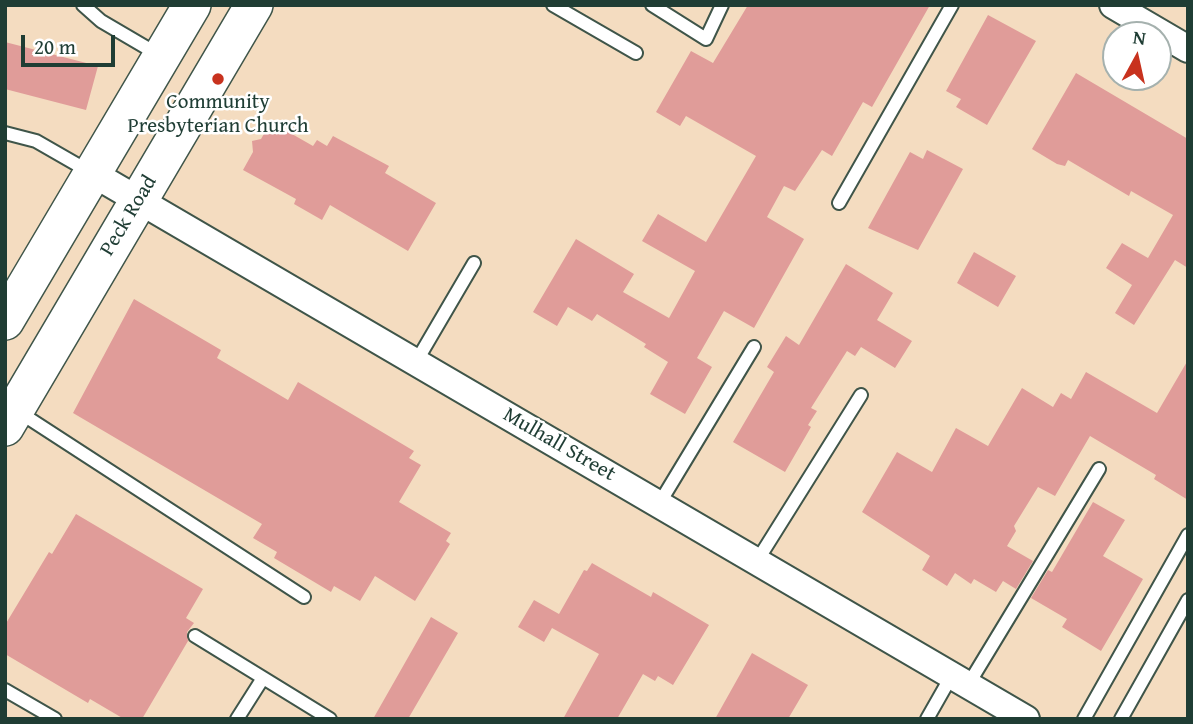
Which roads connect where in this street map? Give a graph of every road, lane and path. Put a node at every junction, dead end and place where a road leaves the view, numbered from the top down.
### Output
1 (83, 5) edge
2 (192, 5) edge
3 (254, 5) edge
4 (553, 5) edge
5 (652, 5) edge
6 (722, 5) edge
7 (952, 5) edge
8 (1126, 9) edge
9 (1188, 49) edge
10 (636, 53) dead end
11 (161, 56) junction
12 (6, 136) edge
13 (92, 173) junction
14 (138, 200) junction
15 (839, 203) dead end
16 (474, 263) dead end
17 (5, 321) edge
18 (754, 347) dead end
19 (416, 362) junction
20 (862, 395) dead end
21 (10, 418) edge
22 (1099, 469) dead end
23 (659, 504) junction
24 (1188, 535) edge
25 (757, 561) junction
26 (304, 597) dead end
27 (1188, 600) edge
28 (195, 636) dead end
29 (263, 678) junction
30 (960, 680) junction
31 (5, 690) edge
32 (55, 719) edge
33 (237, 719) edge
34 (330, 719) edge
35 (927, 719) edge
36 (1026, 719) edge
37 (1084, 719) edge
38 (1121, 719) edge

1 - 11 lane
2 - 11 main road
3 - 14 main road, Peck Road
4 - 10 lane
5 - 6 lane
7 - 15 lane
8 - 9 street
11 - 13 main road
12 - 13 lane
13 - 14 street, Mulhall Street
13 - 17 main road
14 - 19 street, Mulhall Street
14 - 21 main road, Peck Road
16 - 19 lane
18 - 23 lane
19 - 23 street, Mulhall Street
20 - 25 lane
21 - 26 lane
22 - 30 lane
23 - 25 street, Mulhall Street
24 - 37 lane
25 - 30 street, Mulhall Street
27 - 38 lane
28 - 29 lane
29 - 33 lane
29 - 34 lane
30 - 35 lane
30 - 36 street, Mulhall Street
31 - 32 lane

